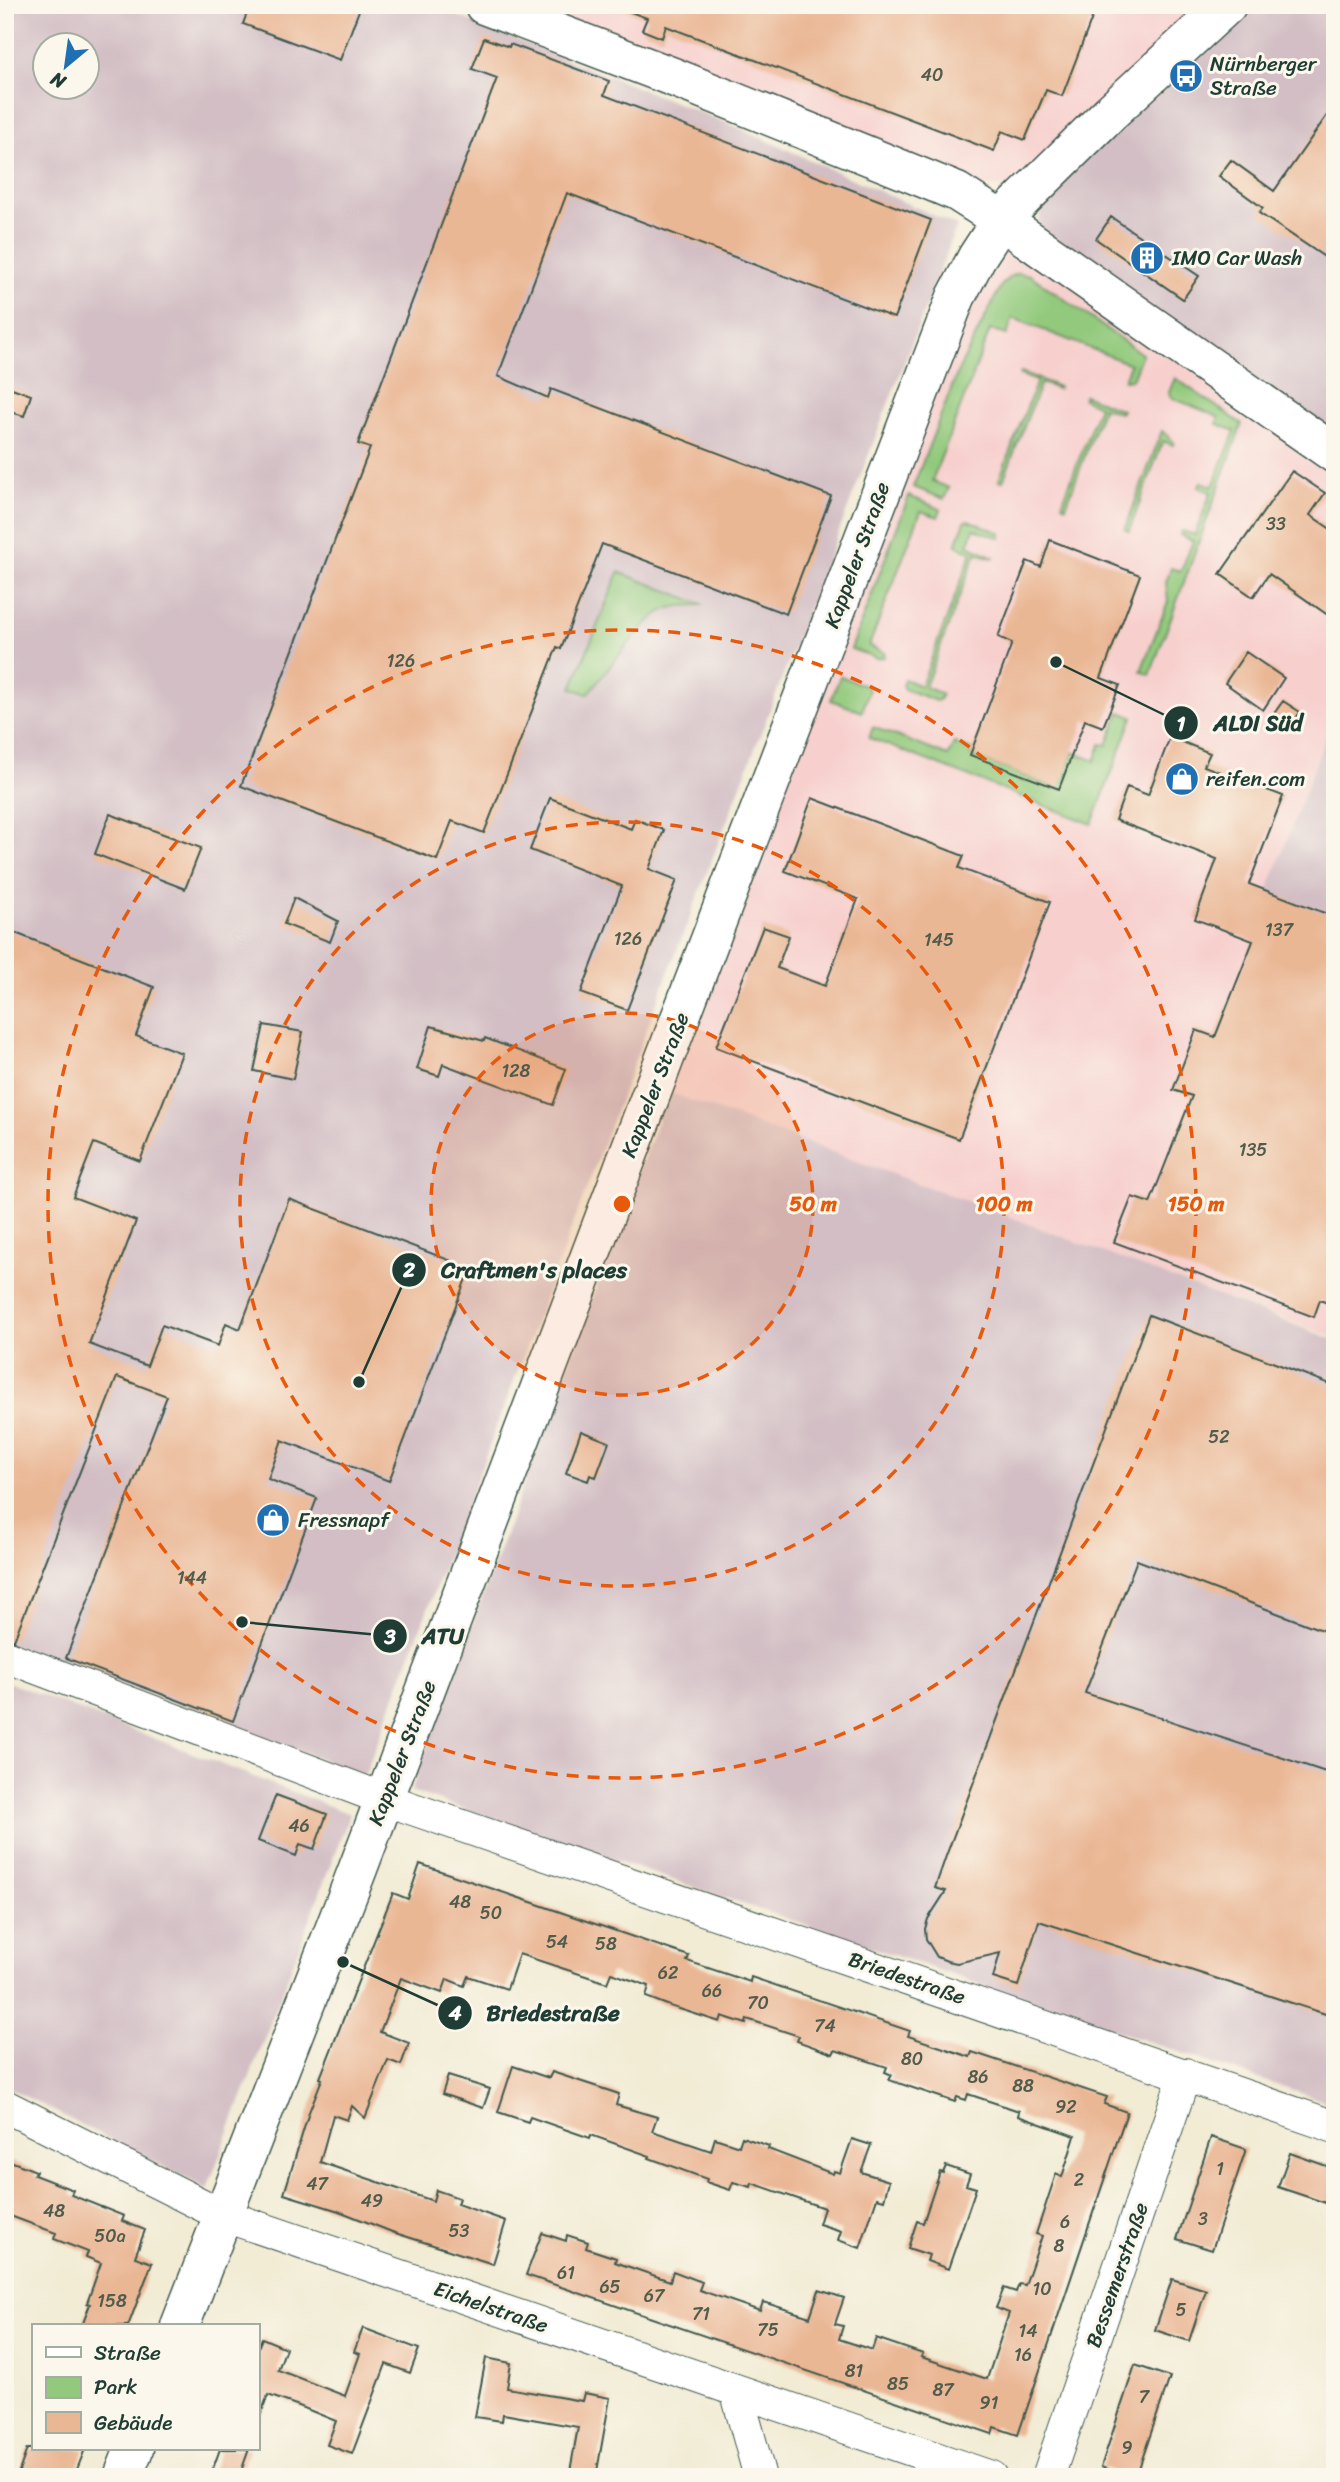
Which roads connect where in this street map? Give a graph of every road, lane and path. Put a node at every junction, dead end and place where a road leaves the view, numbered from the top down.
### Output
1 (485, 5) edge
2 (1227, 5) edge
3 (1001, 220) junction
4 (1335, 454) edge
5 (5, 1656) edge
6 (384, 1799) junction
7 (1185, 2074) junction
8 (5, 2106) edge
9 (1335, 2127) edge
10 (222, 2215) junction
11 (181, 2324) edge
12 (736, 2390) junction
13 (134, 2450) edge
14 (123, 2477) edge
15 (760, 2477) edge
16 (991, 2477) edge
17 (1048, 2477) edge

1 - 3 street
2 - 3 street, Kappeler Straße
3 - 4 street
3 - 6 street, Kappeler Straße
5 - 6 street, Briedestraße
6 - 7 street, Briedestraße
6 - 10 street, Kappeler Straße
7 - 9 street, Briedestraße
7 - 17 street, Bessemerstraße
8 - 10 street, Eichelstraße
10 - 11 street, Kappeler Straße
10 - 12 street, Eichelstraße
12 - 15 street
12 - 16 street, Eichelstraße
13 - 14 street

